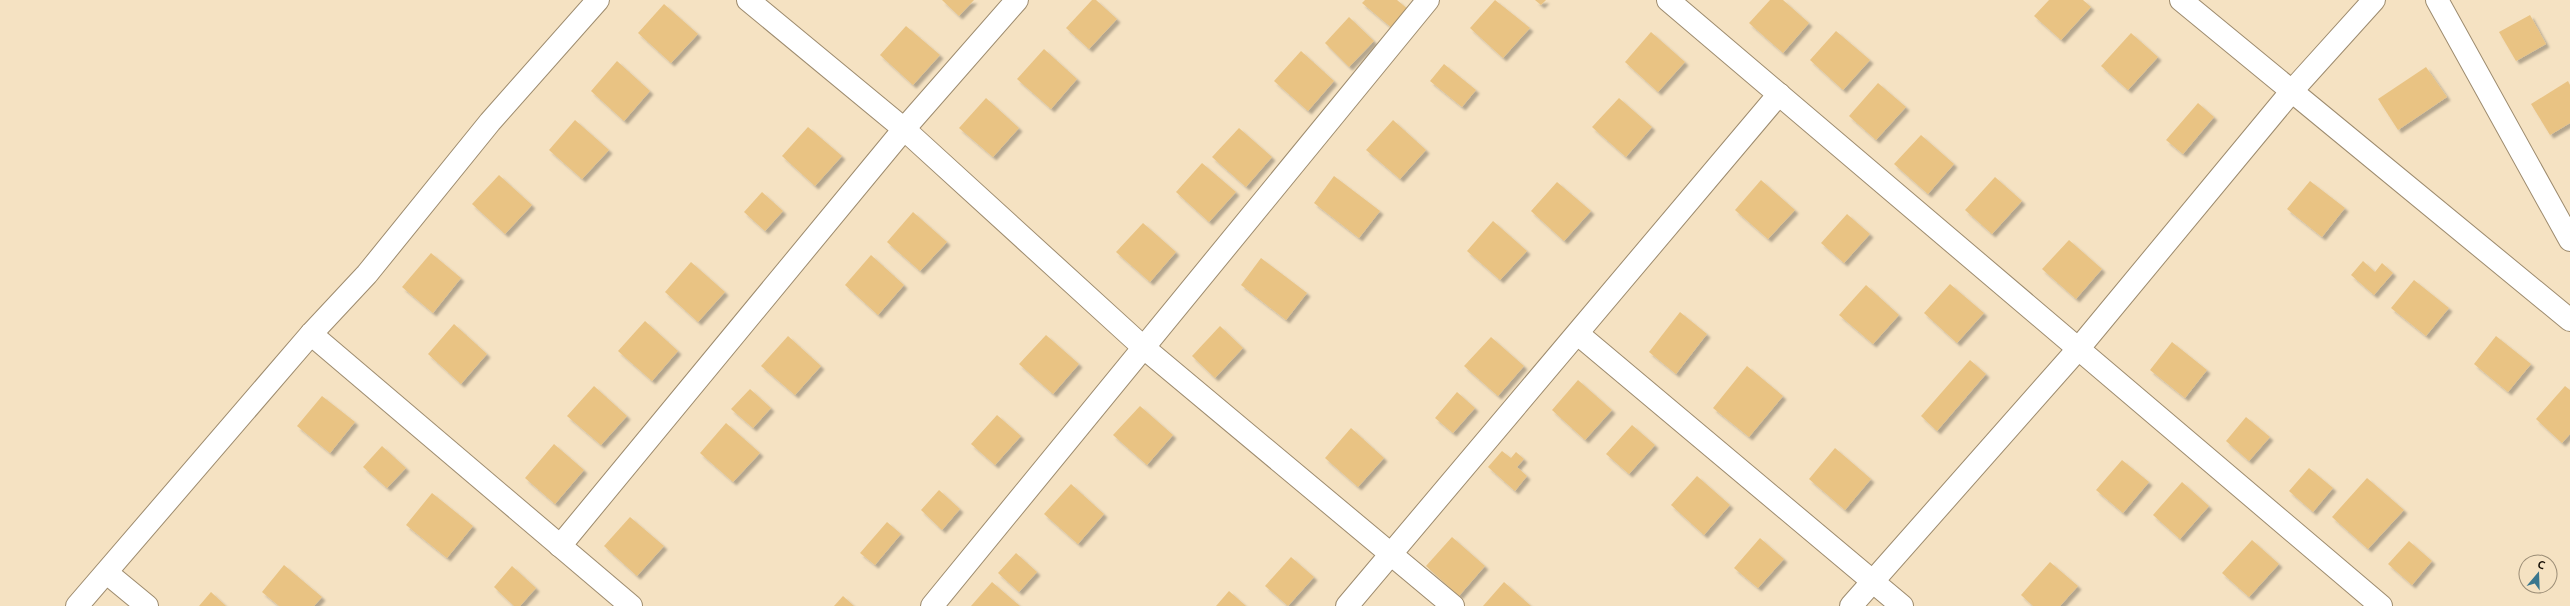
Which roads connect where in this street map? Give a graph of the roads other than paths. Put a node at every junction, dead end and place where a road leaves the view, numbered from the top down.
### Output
1 (598, 0) edge
2 (748, 0) edge
3 (1017, 0) edge
4 (1428, 0) edge
5 (1668, 0) edge
6 (2181, 0) edge
7 (2374, 0) edge
8 (2437, 0) edge
9 (2291, 92) junction
10 (1779, 94) junction
11 (904, 129) junction
12 (2570, 240) edge
13 (2570, 320) edge
14 (311, 334) junction
15 (1578, 334) junction
16 (1143, 347) junction
17 (2079, 348) junction
18 (560, 546) junction
19 (1391, 554) junction
20 (107, 573) junction
21 (1872, 580) junction
22 (77, 606) edge
23 (147, 606) edge
24 (631, 606) edge
25 (932, 606) edge
26 (1347, 606) edge
27 (1453, 606) edge
28 (1851, 606) edge
29 (1902, 606) edge
30 (2382, 606) edge

1 - 14 street
2 - 11 street
3 - 11 street
4 - 16 street
5 - 10 street
6 - 9 street
7 - 9 street
8 - 12 street
9 - 13 street
9 - 17 street
10 - 15 street
10 - 17 street
11 - 16 street
11 - 18 street
14 - 18 street
14 - 20 street
15 - 19 street
15 - 21 street
16 - 19 street
16 - 25 street
17 - 21 street
17 - 30 street
18 - 24 street
19 - 26 street
19 - 27 street
20 - 22 street
20 - 23 street
21 - 28 street
21 - 29 street

